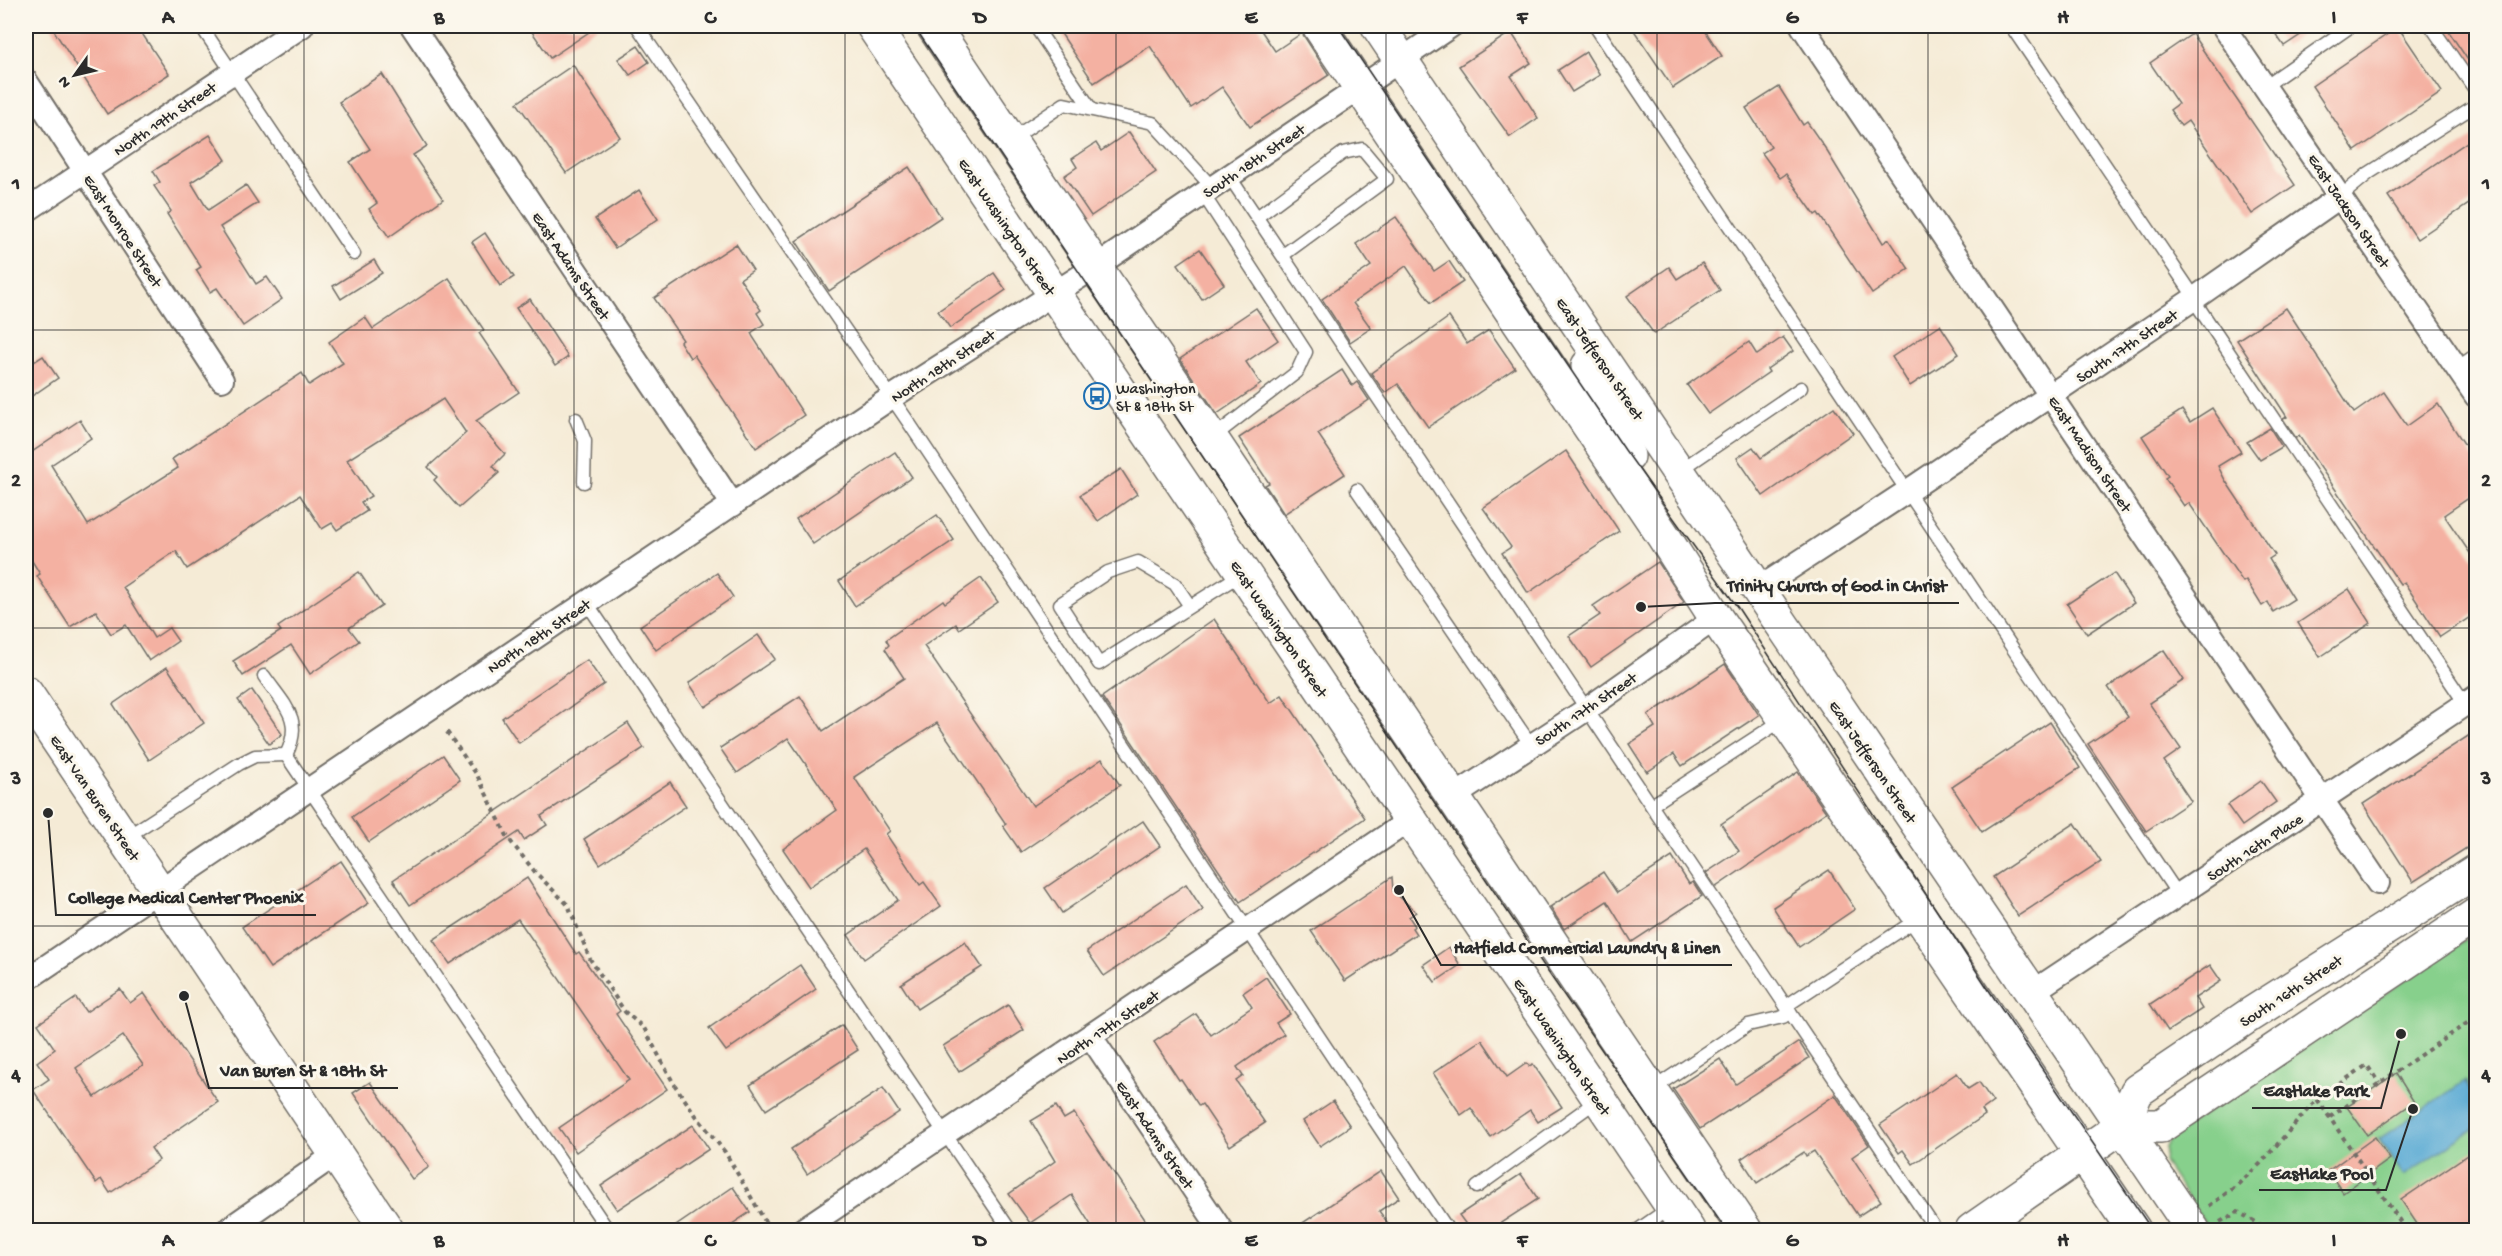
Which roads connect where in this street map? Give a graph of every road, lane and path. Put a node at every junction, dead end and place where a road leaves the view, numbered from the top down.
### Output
1 (201, 26) edge
2 (302, 26) edge
3 (412, 26) edge
4 (637, 26) edge
5 (873, 26) edge
6 (934, 26) edge
7 (1035, 26) edge
8 (1319, 26) edge
9 (1378, 26) edge
10 (1451, 26) edge
11 (1594, 26) edge
12 (1802, 26) edge
13 (2010, 26) edge
14 (2223, 26) edge
15 (2351, 26) edge
16 (2431, 26) edge
17 (1401, 59) junction
18 (232, 71) junction
19 (26, 81) edge
20 (2265, 86) junction
21 (1360, 87) junction
22 (2476, 91) edge
23 (2476, 105) edge
24 (1091, 109) junction
25 (1010, 140) junction
26 (1393, 162) junction
27 (86, 171) junction
28 (1215, 186) junction
29 (2341, 196) junction
30 (26, 211) edge
31 (1257, 217) junction
32 (354, 254) dead end
33 (1283, 255) junction
34 (1095, 267) junction
35 (1555, 290) junction
36 (1054, 294) junction
37 (2194, 298) junction
38 (2476, 355) edge
39 (2457, 368) junction
40 (222, 380) dead end
41 (1801, 388) dead end
42 (2052, 394) junction
43 (2476, 396) edge
44 (891, 397) junction
45 (576, 420) dead end
46 (1211, 438) junction
47 (1678, 471) junction
48 (584, 482) dead end
49 (1357, 490) dead end
50 (1908, 491) junction
51 (733, 505) junction
52 (1664, 537) junction
53 (1243, 573) junction
54 (1758, 589) junction
55 (587, 603) junction
56 (1190, 606) junction
57 (1716, 618) junction
58 (264, 676) dead end
59 (26, 693) edge
60 (2471, 701) edge
61 (1587, 708) junction
62 (1785, 718) junction
63 (447, 732) dead end
64 (1531, 745) junction
65 (286, 755) junction
66 (309, 789) junction
67 (1453, 797) junction
68 (2324, 800) junction
69 (1652, 805) junction
70 (1410, 820) junction
71 (124, 838) junction
72 (2476, 872) edge
73 (1509, 880) junction
74 (2378, 883) dead end
75 (159, 890) junction
76 (2179, 896) junction
77 (2476, 915) edge
78 (1920, 917) junction
79 (1246, 931) junction
80 (26, 980) edge
81 (2031, 993) junction
82 (1788, 1009) junction
83 (2476, 1017) edge
84 (1091, 1037) junction
85 (2379, 1083) junction
86 (1650, 1090) junction
87 (1595, 1095) junction
88 (2317, 1099) junction
89 (2330, 1117) junction
90 (2122, 1126) junction
91 (946, 1136) junction
92 (336, 1154) junction
93 (2082, 1154) junction
94 (1477, 1187) dead end
95 (1680, 1219) edge
96 (2207, 1220) edge
97 (766, 1223) dead end
98 (227, 1230) edge
99 (387, 1230) edge
100 (608, 1230) edge
101 (802, 1230) edge
102 (1010, 1230) edge
103 (1221, 1230) edge
104 (1448, 1230) edge
105 (1638, 1230) edge
106 (1745, 1230) edge
107 (1936, 1230) edge
108 (1972, 1230) edge
109 (2134, 1230) edge
110 (2270, 1230) edge
111 (2406, 1230) edge

1 - 18 lane
2 - 18 street, North 19th Street
3 - 51 street, East Adams Street
4 - 44 lane
5 - 36 main road, East Washington Street
6 - 25 main road
7 - 24 lane
8 - 21 main road, East Jefferson Street
9 - 17 main road, East Jefferson Street
10 - 17 street, South 18th Street
11 - 50 lane
12 - 42 street, East Madison Street
13 - 37 lane
14 - 20 street, East Jackson Street
15 - 20 lane
16 - 22 lane
17 - 21 street, South 18th Street
17 - 35 main road, East Jefferson Street
18 - 27 street, North 19th Street
18 - 32 lane
19 - 27 street, East Monroe Street
20 - 29 street, East Jackson Street
21 - 26 main road, East Jefferson Street
21 - 28 street, South 18th Street
23 - 29 lane
24 - 25 lane
24 - 28 lane
25 - 34 main road
26 - 31 lane
26 - 33 lane
26 - 52 main road, East Jefferson Street
27 - 30 street, North 19th Street
27 - 40 street, East Monroe Street
28 - 31 lane
28 - 34 street, South 18th Street
28 - 46 lane
29 - 37 street, South 17th Street
29 - 39 street, East Jackson Street
31 - 33 lane
33 - 61 lane
34 - 36 street, South 18th Street
34 - 46 main road
35 - 47 main road, East Jefferson Street
35 - 52 main road, East Jefferson Street
36 - 44 street, North 18th Street
36 - 53 main road, East Washington Street
37 - 42 street, South 17th Street
37 - 60 lane
38 - 39 lane
39 - 43 street, East Jackson Street
41 - 47 lane
42 - 50 street, South 17th Street
42 - 68 street, East Madison Street
44 - 51 street, North 18th Street
44 - 79 lane
45 - 48 lane
46 - 67 main road
47 - 54 main road, East Jefferson Street
49 - 64 lane
50 - 54 street, South 17th Street
50 - 76 lane
51 - 55 street, North 18th Street
52 - 57 main road, East Jefferson Street
53 - 56 lane
53 - 70 main road, East Washington Street
54 - 81 main road, East Jefferson Street
55 - 66 street, North 18th Street
55 - 91 lane
56 - 56 lane
57 - 61 street, South 17th Street
57 - 62 main road, East Jefferson Street
58 - 65 lane
59 - 71 main road, East Van Buren Street
60 - 68 street, South 16th Place
61 - 64 street, South 17th Street
61 - 69 lane
62 - 69 lane
62 - 78 main road, East Jefferson Street
63 - 97 path
64 - 67 street, South 17th Street
65 - 66 lane
65 - 71 lane
66 - 75 street, North 18th Street
66 - 100 lane
67 - 73 main road
68 - 74 street, East Madison Street
68 - 76 street, South 16th Place
69 - 82 lane
70 - 79 street, North 17th Street
70 - 87 main road, East Washington Street
71 - 75 main road, East Van Buren Street
72 - 90 main road, South 16th Street
73 - 86 main road
73 - 87 main road
75 - 80 street, North 18th Street
75 - 92 main road, East Van Buren Street
76 - 81 street, South 16th Place
77 - 90 main road
78 - 82 lane
78 - 93 main road, East Jefferson Street
79 - 84 street, North 17th Street
79 - 104 lane
81 - 90 main road, East Jefferson Street
82 - 86 lane
82 - 107 lane
83 - 85 path
84 - 91 street, North 17th Street
84 - 103 street, East Adams Street
85 - 88 path
85 - 89 path
86 - 106 main road
87 - 94 lane
87 - 95 main road, East Washington Street
88 - 89 path
88 - 96 path
89 - 111 path
90 - 93 main road
90 - 96 main road, East Jefferson Street
91 - 101 street, North 17th Street
91 - 102 lane
92 - 98 street
92 - 99 main road, East Van Buren Street
93 - 108 main road
93 - 109 main road, East Jefferson Street
95 - 105 lane
96 - 110 path

